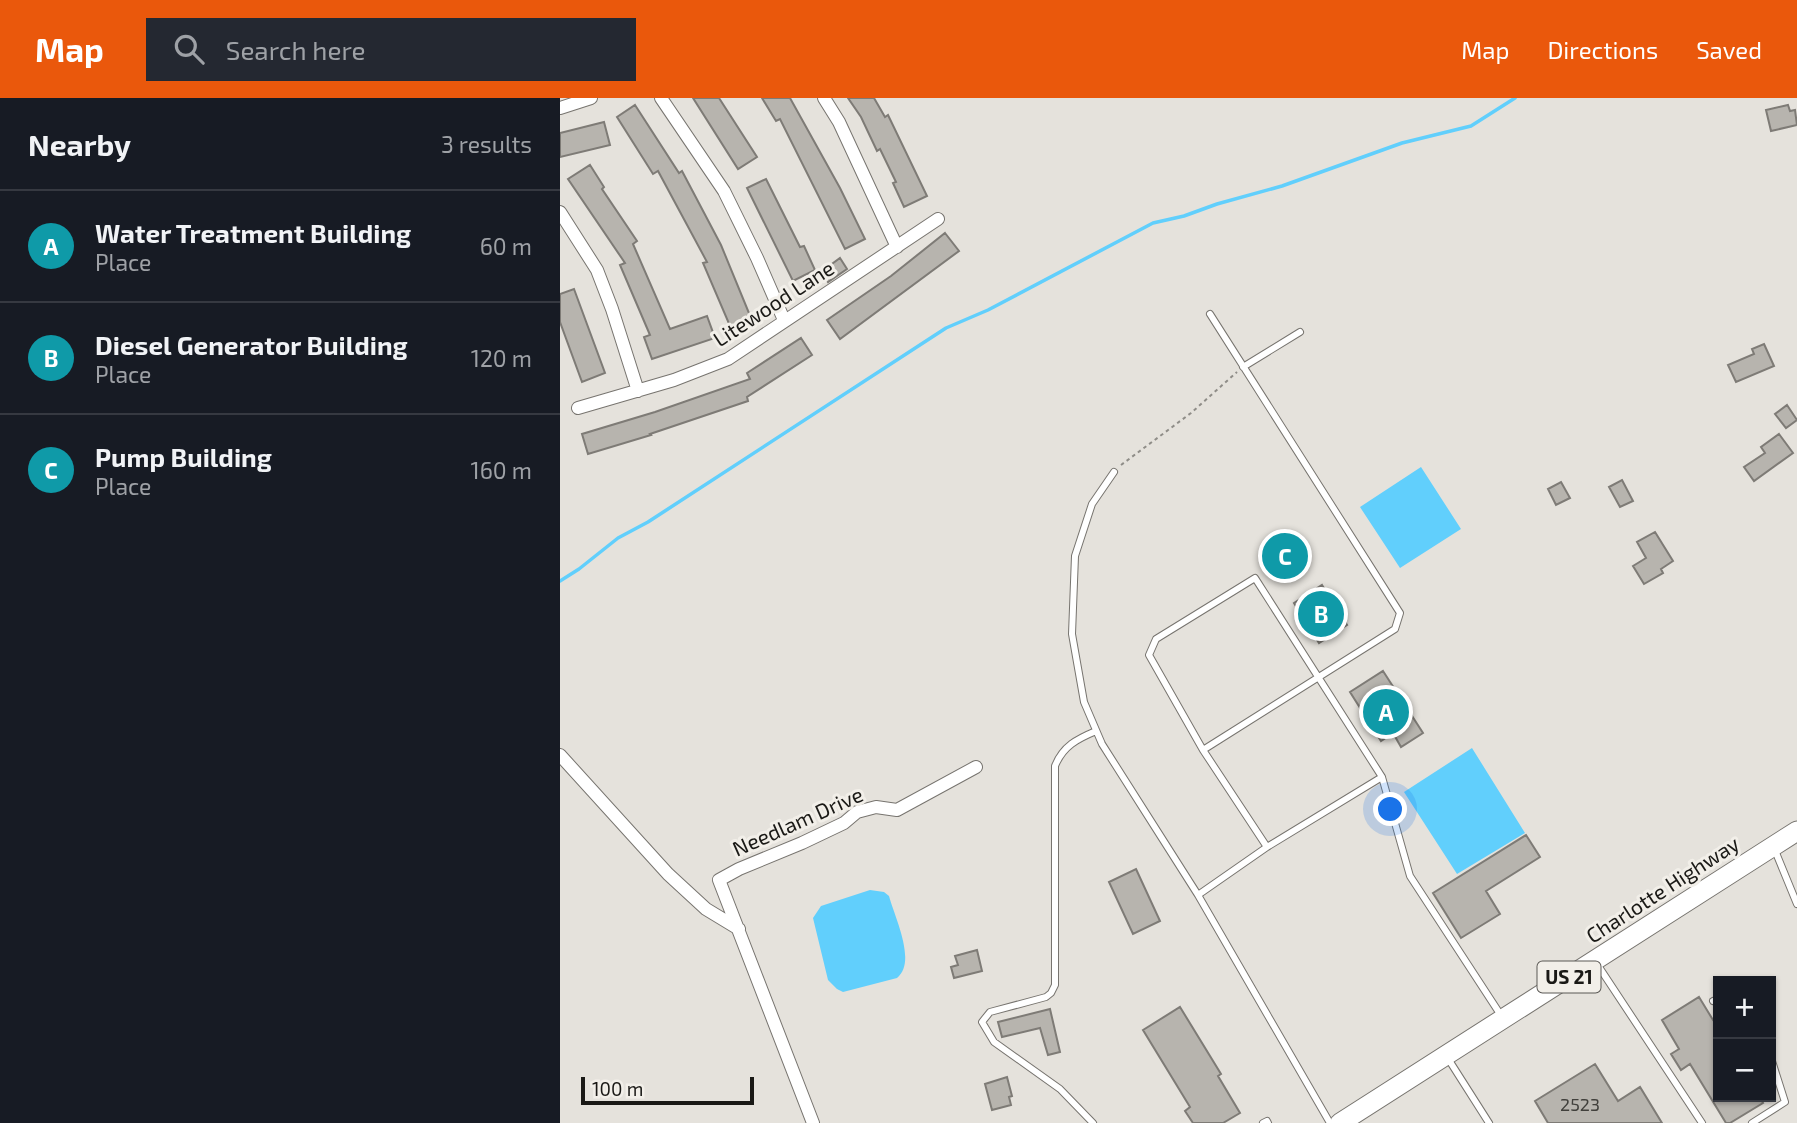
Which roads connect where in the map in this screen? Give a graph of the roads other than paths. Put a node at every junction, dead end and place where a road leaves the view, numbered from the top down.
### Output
1 (590, 98) edge
2 (661, 98) edge
3 (824, 98) edge
4 (560, 108) edge
5 (560, 212) edge
6 (938, 219) dead end
7 (897, 247) junction
8 (1210, 314) dead end
9 (784, 320) junction
10 (1300, 332) dead end
11 (1243, 367) junction
12 (638, 391) junction
13 (578, 408) dead end
14 (1114, 472) road end
15 (1318, 677) junction
16 (1096, 731) junction
17 (1203, 750) junction
18 (560, 755) edge
19 (976, 767) dead end
20 (1382, 777) junction
21 (1797, 831) edge
22 (1267, 847) junction
23 (1773, 847) junction
24 (1198, 895) junction
25 (1797, 904) edge
26 (738, 929) junction
27 (1595, 961) junction
28 (1503, 1019) junction
29 (1446, 1055) junction
30 (1776, 1074) edge
31 (813, 1123) edge
32 (1093, 1123) edge
33 (1330, 1123) edge
34 (1340, 1123) edge
35 (1489, 1123) edge
36 (1702, 1123) edge
37 (1752, 1123) edge

1 - 4 street
2 - 9 street
3 - 7 street
5 - 12 street
6 - 7 street, Litewood Lane
7 - 9 street, Litewood Lane
8 - 11 lane
9 - 12 street, Litewood Lane
10 - 11 lane
11 - 15 lane
12 - 13 street, Litewood Lane
14 - 16 lane
15 - 17 lane
15 - 17 lane
15 - 20 lane
16 - 24 lane
16 - 32 lane
17 - 22 lane
18 - 26 street
19 - 26 street, Needlam Drive
20 - 22 lane
20 - 28 lane
21 - 23 main road, Charlotte Highway / US 21
22 - 24 lane
23 - 25 lane
23 - 27 main road, Charlotte Highway / US 21
24 - 33 lane
26 - 31 street, Needlam Drive
27 - 28 main road, Charlotte Highway / US 21
27 - 36 lane
28 - 29 main road, Charlotte Highway / US 21
29 - 34 main road, Charlotte Highway / US 21
29 - 35 lane
30 - 37 lane

